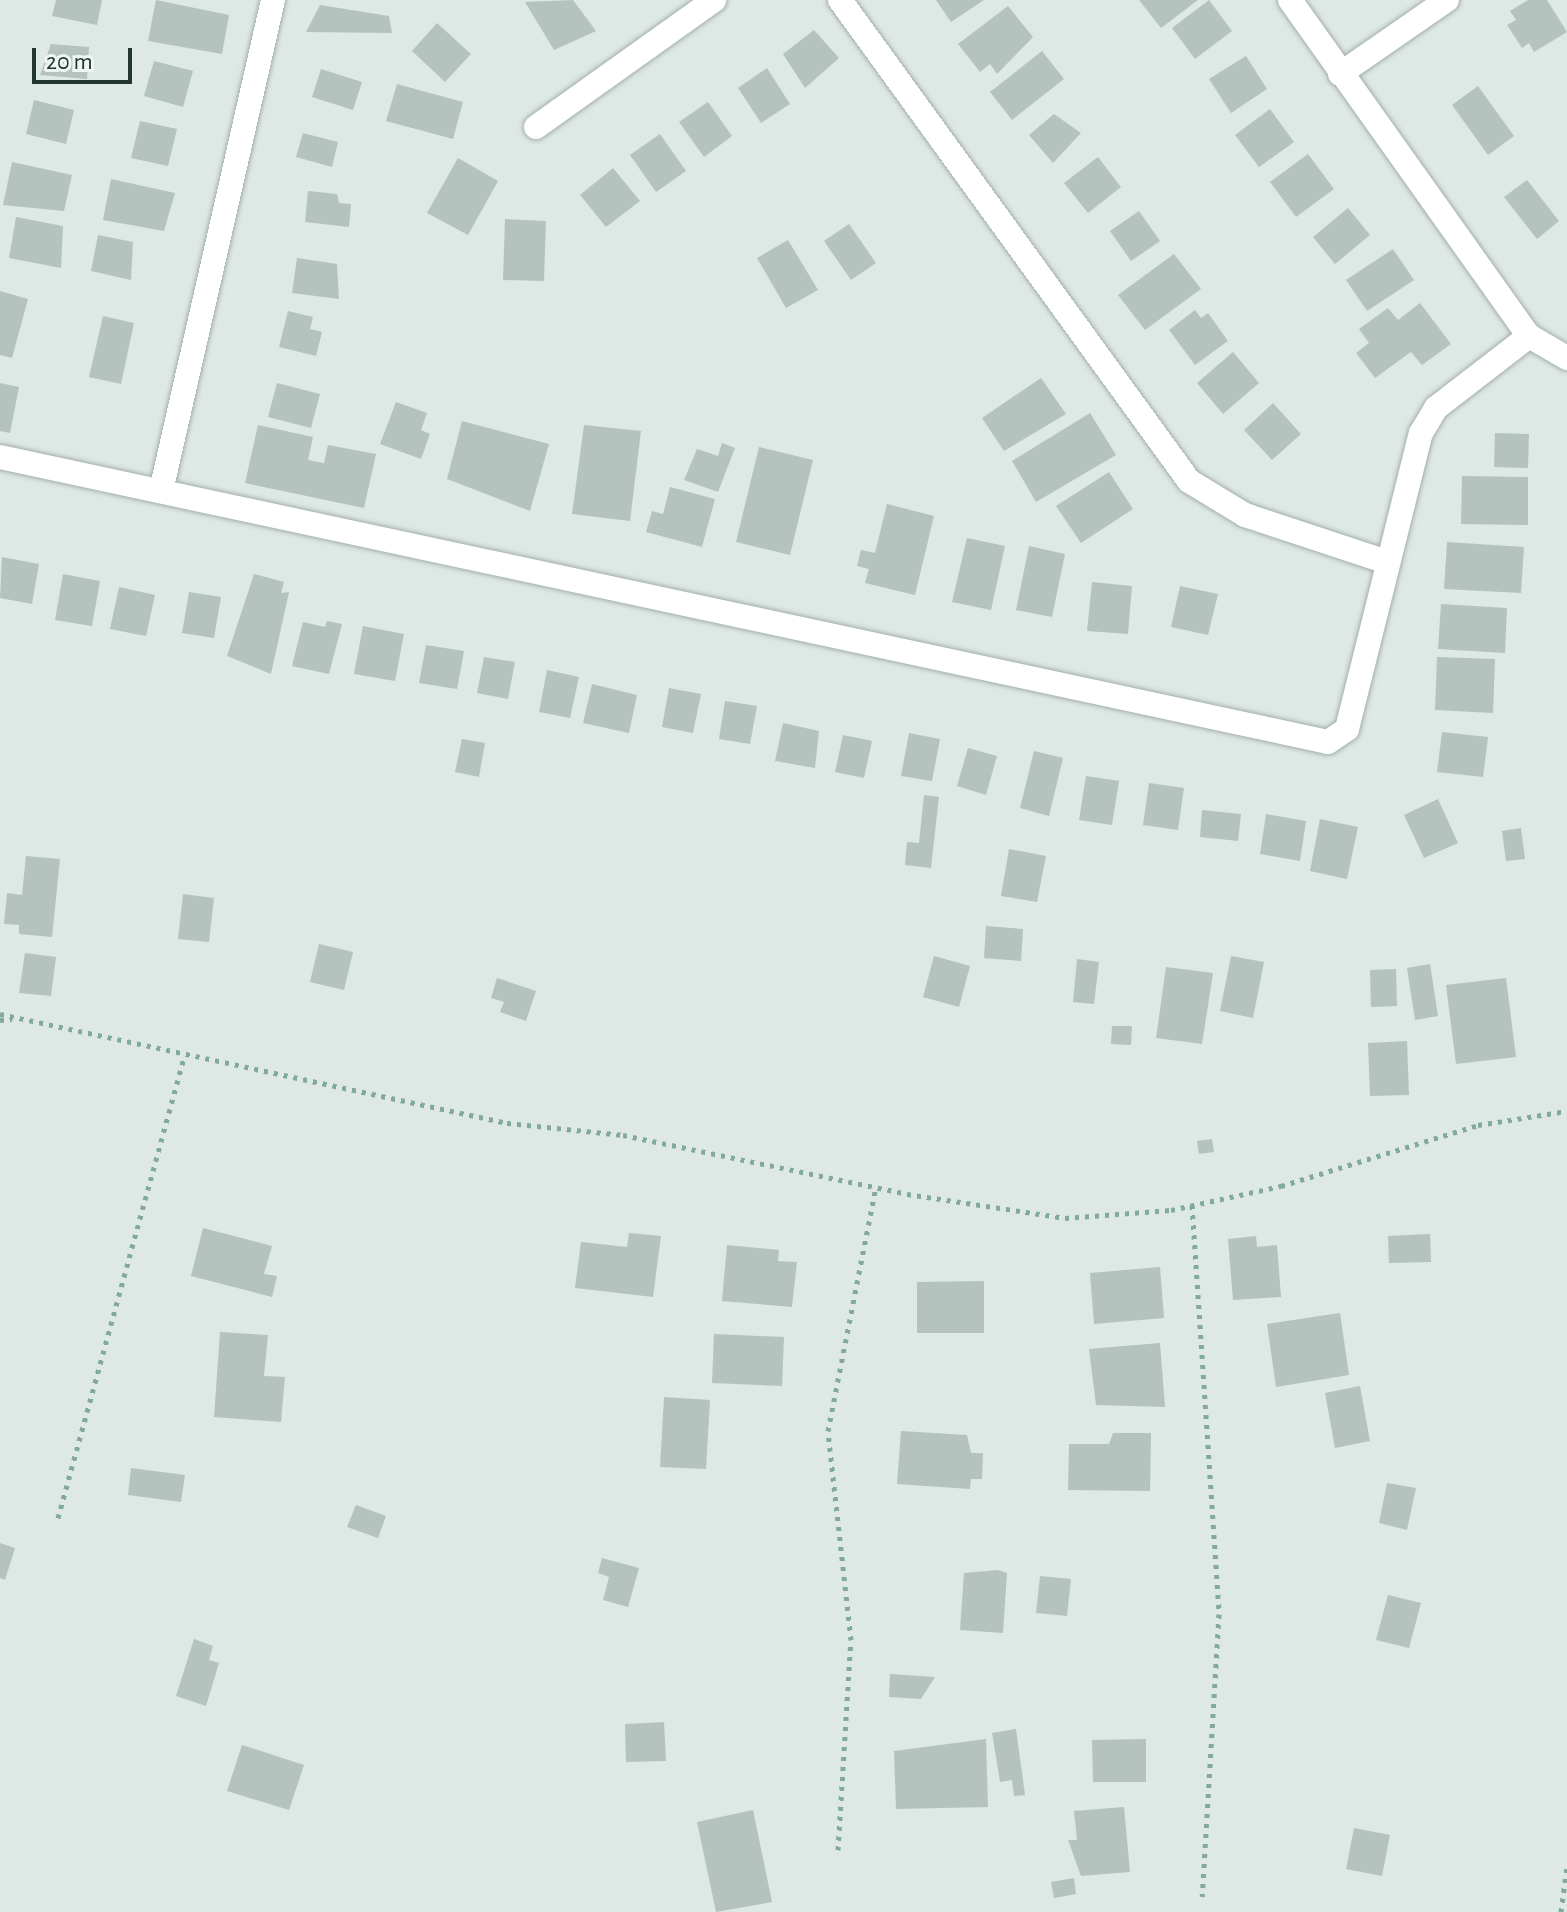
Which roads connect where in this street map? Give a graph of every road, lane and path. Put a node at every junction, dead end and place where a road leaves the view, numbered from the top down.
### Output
1 (273, 0) edge
2 (714, 0) edge
3 (840, 0) edge
4 (1290, 0) edge
5 (1447, 0) edge
6 (1340, 74) junction
7 (536, 127) dead end
8 (1529, 336) junction
9 (1567, 358) edge
10 (0, 457) edge
11 (161, 491) junction
12 (1384, 561) junction
13 (0, 1017) edge
14 (184, 1058) junction
15 (1567, 1111) edge
16 (876, 1187) junction
17 (1192, 1205) junction
18 (58, 1518) dead end
19 (838, 1850) dead end
20 (1567, 1866) edge
21 (1202, 1896) dead end
22 (1561, 1912) edge

1 - 11 street
2 - 7 street
3 - 12 street
4 - 6 street
5 - 6 street
6 - 8 street
8 - 9 street
8 - 12 street
10 - 11 street
11 - 12 street
13 - 14 path
14 - 16 path
14 - 18 path
15 - 17 path
16 - 17 path
16 - 19 path
17 - 21 path
20 - 22 path

